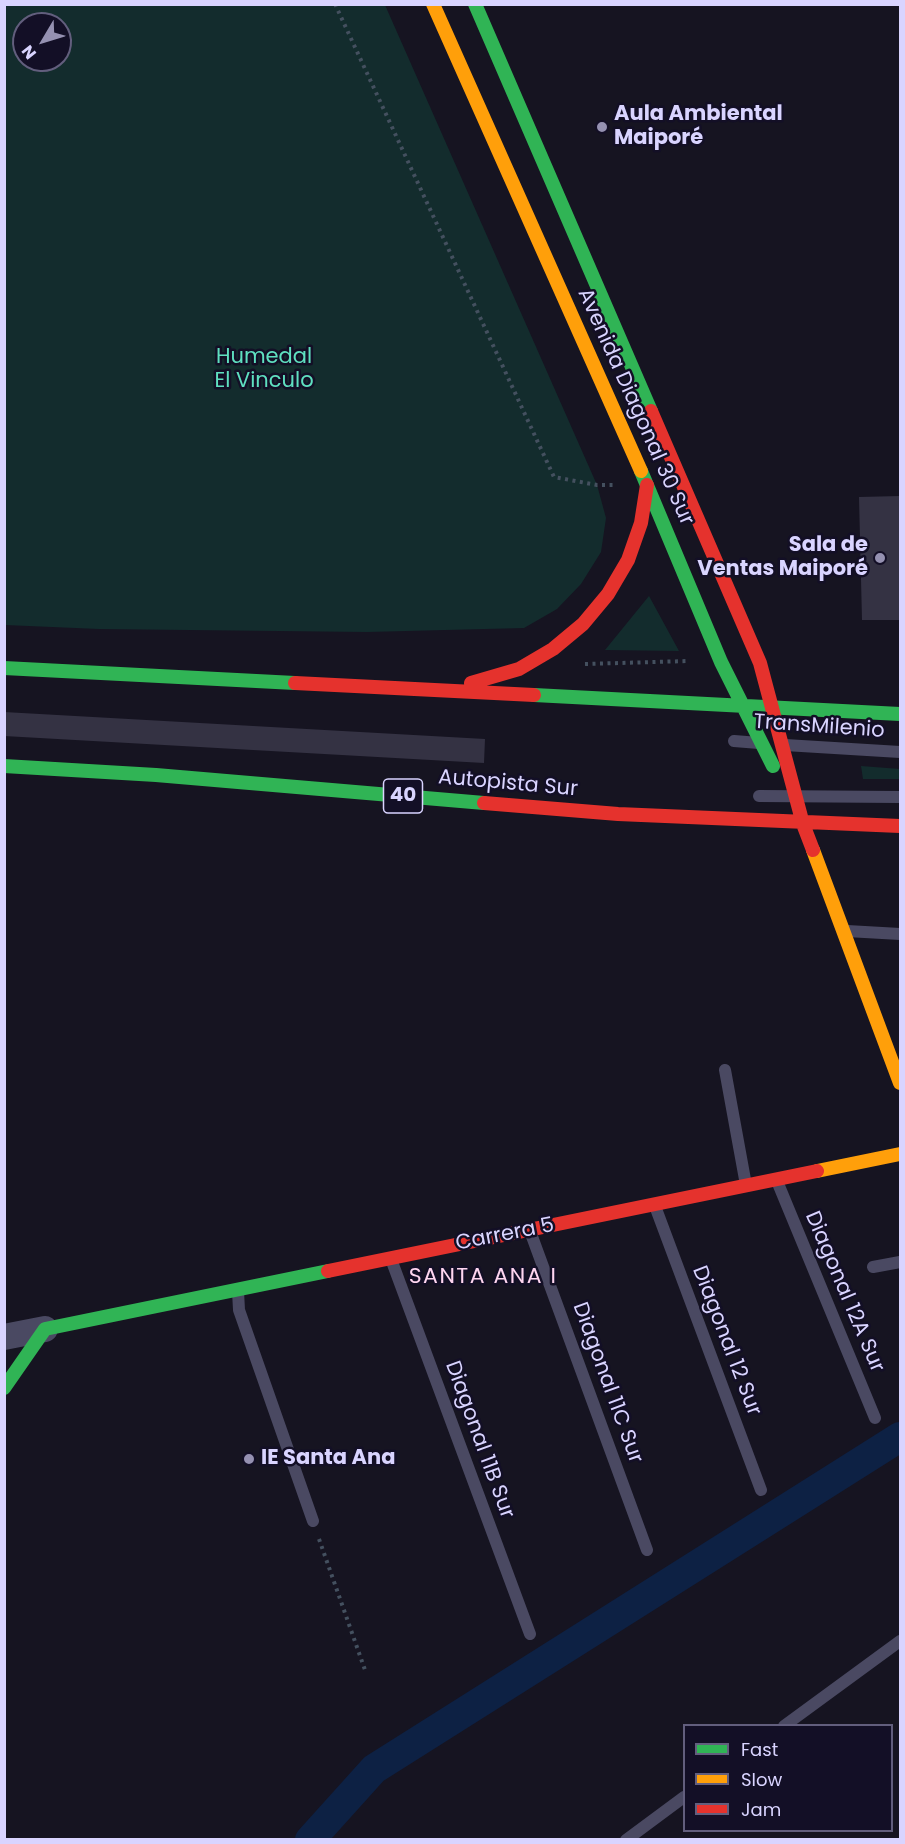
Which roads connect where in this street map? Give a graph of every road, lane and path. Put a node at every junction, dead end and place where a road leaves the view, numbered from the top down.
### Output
1 (335, 4) edge
2 (433, 4) edge
3 (475, 4) edge
4 (609, 474) dead end
5 (614, 485) junction
6 (647, 485) junction
7 (616, 495) dead end
8 (4, 668) edge
9 (449, 690) junction
10 (744, 707) junction
11 (772, 709) junction
12 (900, 714) edge
13 (734, 741) dead end
14 (761, 743) junction
15 (782, 745) junction
16 (900, 752) edge
17 (4, 766) edge
18 (759, 796) dead end
19 (791, 796) junction
20 (900, 797) edge
21 (803, 824) junction
22 (900, 826) edge
23 (843, 931) junction
24 (900, 934) edge
25 (725, 1070) dead end
26 (900, 1083) edge
27 (900, 1154) edge
28 (776, 1180) junction
29 (746, 1186) junction
30 (655, 1205) junction
31 (530, 1230) junction
32 (391, 1259) junction
33 (900, 1262) edge
34 (873, 1267) dead end
35 (237, 1290) junction
36 (45, 1329) junction
37 (4, 1337) edge
38 (4, 1388) edge
39 (875, 1418) dead end
40 (761, 1490) dead end
41 (313, 1521) joint
42 (647, 1550) dead end
43 (530, 1634) dead end
44 (900, 1641) edge
45 (365, 1670) dead end
46 (785, 1724) edge
47 (683, 1798) edge
48 (626, 1839) edge

1 - 5 path
2 - 6 main road, Avenida Diagonal 30 Sur
3 - 11 main road, Avenida Diagonal 30 Sur
4 - 5 path
5 - 6 path
5 - 7 path
6 - 9 main road
6 - 10 main road, Avenida Diagonal 30 Sur
8 - 9 main road
9 - 10 main road
10 - 11 main road
10 - 14 main road, Avenida Diagonal 30 Sur
11 - 12 main road
11 - 15 main road, Avenida Diagonal 30 Sur
13 - 14 lane, TransMilenio
14 - 15 lane, TransMilenio
14 - 19 main road, Avenida Diagonal 30 Sur
15 - 16 lane, TransMilenio
15 - 19 main road, Avenida Diagonal 30 Sur
17 - 21 main road, Autopista Sur / 40
18 - 19 lane
19 - 20 lane
19 - 21 main road, Avenida Diagonal 30 Sur
21 - 22 main road, Autopista Sur / 40
21 - 23 main road, Avenida Diagonal 30 Sur
23 - 24 lane
23 - 26 main road, Avenida Diagonal 30 Sur
25 - 29 lane
27 - 28 main road, Carrera 5
28 - 29 main road, Carrera 5
28 - 39 lane, Diagonal 12A Sur
29 - 30 main road, Carrera 5
30 - 31 main road, Carrera 5
30 - 40 lane, Diagonal 12 Sur
31 - 32 main road, Carrera 5
31 - 42 lane, Diagonal 11C Sur
32 - 35 main road, Carrera 5
32 - 43 lane, Diagonal 11B Sur
33 - 34 lane
35 - 36 main road, Carrera 5
35 - 41 lane
36 - 37 street, Carrera 5
36 - 38 main road
41 - 45 path
44 - 46 lane
47 - 48 lane

